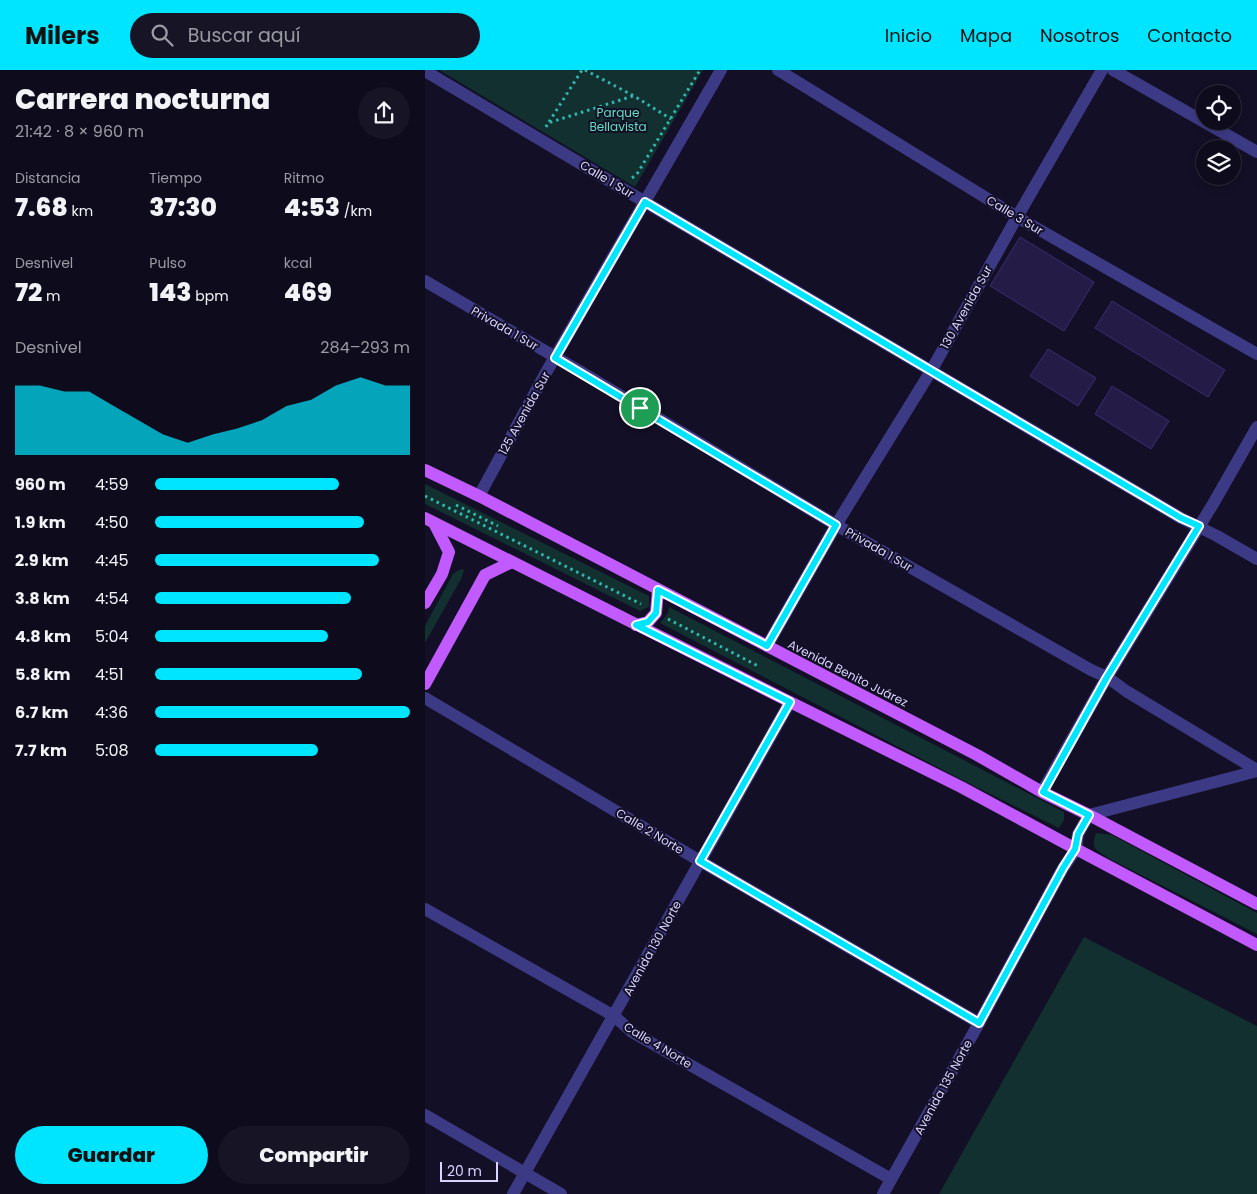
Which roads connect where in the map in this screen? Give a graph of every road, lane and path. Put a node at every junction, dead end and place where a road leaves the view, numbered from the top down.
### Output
1 (583, 70) edge
2 (700, 70) edge
3 (721, 70) edge
4 (777, 70) edge
5 (1102, 70) edge
6 (1113, 70) edge
7 (425, 71) edge
8 (634, 96) junction
9 (671, 119) junction
10 (548, 123) junction
11 (552, 133) dead end
12 (1257, 152) edge
13 (629, 179) dead end
14 (645, 202) junction
15 (1017, 217) junction
16 (425, 281) edge
17 (1257, 354) edge
18 (555, 358) junction
19 (931, 370) junction
20 (1257, 427) edge
21 (425, 470) edge
22 (479, 496) junction
23 (430, 520) edge
24 (836, 525) junction
25 (1199, 526) junction
26 (1257, 559) edge
27 (512, 562) junction
28 (658, 590) junction
29 (425, 603) edge
30 (636, 625) junction
31 (767, 646) junction
32 (1107, 677) junction
33 (425, 684) edge
34 (425, 698) edge
35 (790, 702) junction
36 (1257, 770) edge
37 (1043, 792) junction
38 (1089, 815) junction
39 (1075, 849) junction
40 (700, 861) junction
41 (1257, 904) edge
42 (425, 909) edge
43 (1257, 945) edge
44 (614, 1016) junction
45 (979, 1023) junction
46 (425, 1116) edge
47 (525, 1173) junction
48 (891, 1179) junction
49 (513, 1194) edge
50 (561, 1194) edge
51 (883, 1194) edge

1 - 8 path
1 - 10 path
2 - 9 path
3 - 14 street, 125 Avenida Sur
4 - 15 street, Calle 3 Sur
5 - 15 street, 130 Avenida Sur
6 - 12 street
7 - 14 street, Calle 1 Sur
8 - 9 path
8 - 10 path
9 - 13 path
10 - 11 path
14 - 18 street, 125 Avenida Sur
14 - 19 street, Calle 1 Sur
15 - 17 street, Calle 3 Sur
15 - 19 street, 130 Avenida Sur
16 - 18 street, Privada 1 Sur
18 - 22 street, 125 Avenida Sur
18 - 24 street, Privada 1 Sur
19 - 24 street, 130 Avenida Sur
19 - 25 street, Calle 1 Sur
20 - 25 street
21 - 22 main road, Avenida Benito Juárez
22 - 28 main road, Avenida Benito Juárez
23 - 27 main road
23 - 29 main road
24 - 31 street, 130 Avenida Sur
24 - 32 street, Privada 1 Sur
25 - 26 street, Calle 1 Sur
25 - 32 street
27 - 30 main road
27 - 33 main road
28 - 30 main road
28 - 31 main road, Avenida Benito Juárez
30 - 35 main road
31 - 37 main road, Avenida Benito Juárez
32 - 36 street, Privada 1 Sur
32 - 37 street
34 - 40 street, Calle 2 Norte
35 - 39 main road
35 - 40 street, Avenida 130 Norte
36 - 38 street
37 - 38 main road, Avenida Benito Juárez
38 - 39 street, Avenida 135 Norte
38 - 41 main road, Avenida Benito Juárez
39 - 43 main road
39 - 45 street, Avenida 135 Norte
40 - 44 street, Avenida 130 Norte
40 - 45 street, Calle 2 Norte
42 - 44 street, Calle 4 Norte
44 - 47 street, Avenida 130 Norte
44 - 48 street, Calle 4 Norte
45 - 48 street, Avenida 135 Norte
46 - 47 street
47 - 49 street, Avenida 130 Norte
47 - 50 street
48 - 51 street, Avenida 135 Norte

